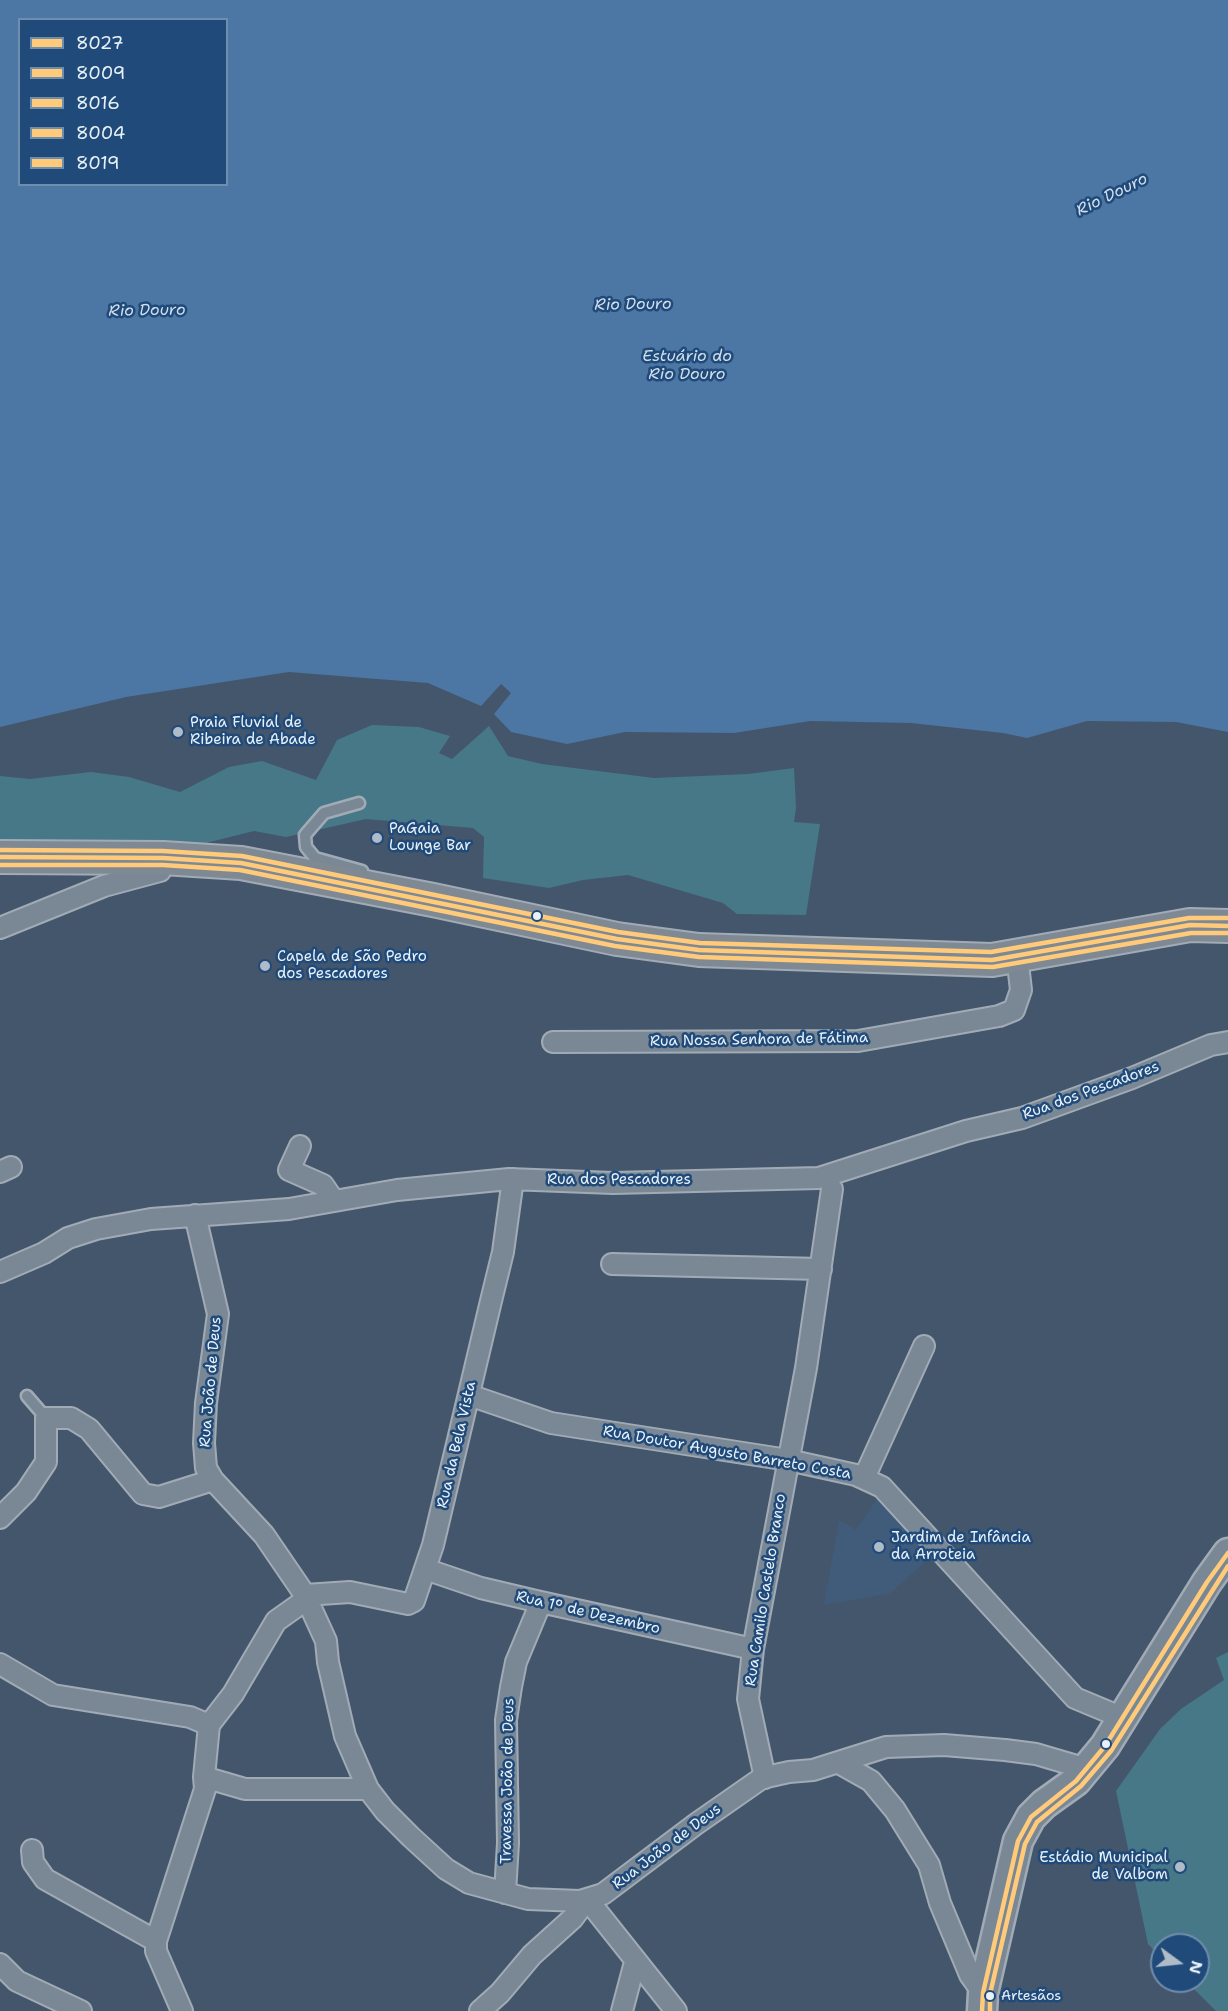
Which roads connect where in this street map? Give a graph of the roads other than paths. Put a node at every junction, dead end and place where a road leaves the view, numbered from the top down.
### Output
1 (360, 803) dead end
2 (0, 857) edge
3 (163, 858) junction
4 (451, 903) junction
5 (1228, 926) edge
6 (0, 928) edge
7 (1017, 956) junction
8 (553, 1042) dead end
9 (1228, 1042) edge
10 (300, 1146) dead end
11 (513, 1179) junction
12 (832, 1189) dead end
13 (334, 1201) junction
14 (195, 1215) junction
15 (612, 1264) dead end
16 (821, 1269) junction
17 (0, 1272) edge
18 (924, 1346) dead end
19 (469, 1395) junction
20 (27, 1396) dead end
21 (46, 1418) junction
22 (788, 1460) junction
23 (864, 1478) junction
24 (213, 1480) junction
25 (0, 1518) edge
26 (1228, 1553) edge
27 (425, 1569) junction
28 (306, 1597) junction
29 (541, 1602) junction
30 (753, 1649) junction
31 (0, 1664) edge
32 (1123, 1718) junction
33 (209, 1725) junction
34 (838, 1763) junction
35 (1087, 1769) junction
36 (204, 1777) junction
37 (765, 1778) junction
38 (368, 1789) junction
39 (32, 1850) dead end
40 (505, 1893) junction
41 (587, 1899) junction
42 (156, 1941) junction
43 (635, 1962) junction
44 (0, 1964) edge
45 (983, 2002) edge
46 (81, 2011) edge
47 (182, 2011) edge
48 (480, 2011) edge
49 (622, 2011) edge
50 (676, 2011) edge

1 - 4 lane
2 - 3 main road
3 - 4 main road
3 - 6 street
4 - 7 main road
5 - 7 main road
7 - 8 street, Rua Nossa Senhora de Fátima
9 - 11 street, Rua dos Pescadores
10 - 13 street
11 - 13 street, Rua dos Pescadores
11 - 19 street, Rua da Bela Vista
12 - 16 street, Rua Camilo Castelo Branco
13 - 14 street, Rua dos Pescadores
14 - 17 street, Rua dos Pescadores
14 - 24 street, Rua João de Deus
15 - 16 street
16 - 22 street, Rua Camilo Castelo Branco
18 - 23 street
19 - 22 street, Rua Doutor Augusto Barreto Costa
19 - 27 street, Rua da Bela Vista
20 - 21 lane
21 - 24 street
21 - 25 street
22 - 23 street, Rua Doutor Augusto Barreto Costa
22 - 30 street, Rua Camilo Castelo Branco
23 - 32 street, Rua Doutor Augusto Barreto Costa
24 - 28 street, Rua João de Deus
26 - 32 street
27 - 28 street, Rua da Bela Vista
27 - 29 street, Rua 1º de Dezembro
28 - 33 street
28 - 38 street, Rua João de Deus
29 - 30 street, Rua 1º de Dezembro
29 - 40 street, Travessa João de Deus
30 - 37 street, Rua Camilo Castelo Branco
31 - 33 street
32 - 35 street
33 - 36 street
34 - 35 street, Rua João de Deus
34 - 37 street, Rua João de Deus
34 - 45 street
35 - 45 street
36 - 38 street
36 - 42 street
37 - 41 street, Rua João de Deus
38 - 40 street, Rua João de Deus
39 - 42 street
40 - 41 street, Rua João de Deus
41 - 43 street
41 - 48 street
42 - 47 street
43 - 49 street
43 - 50 street
44 - 46 street

